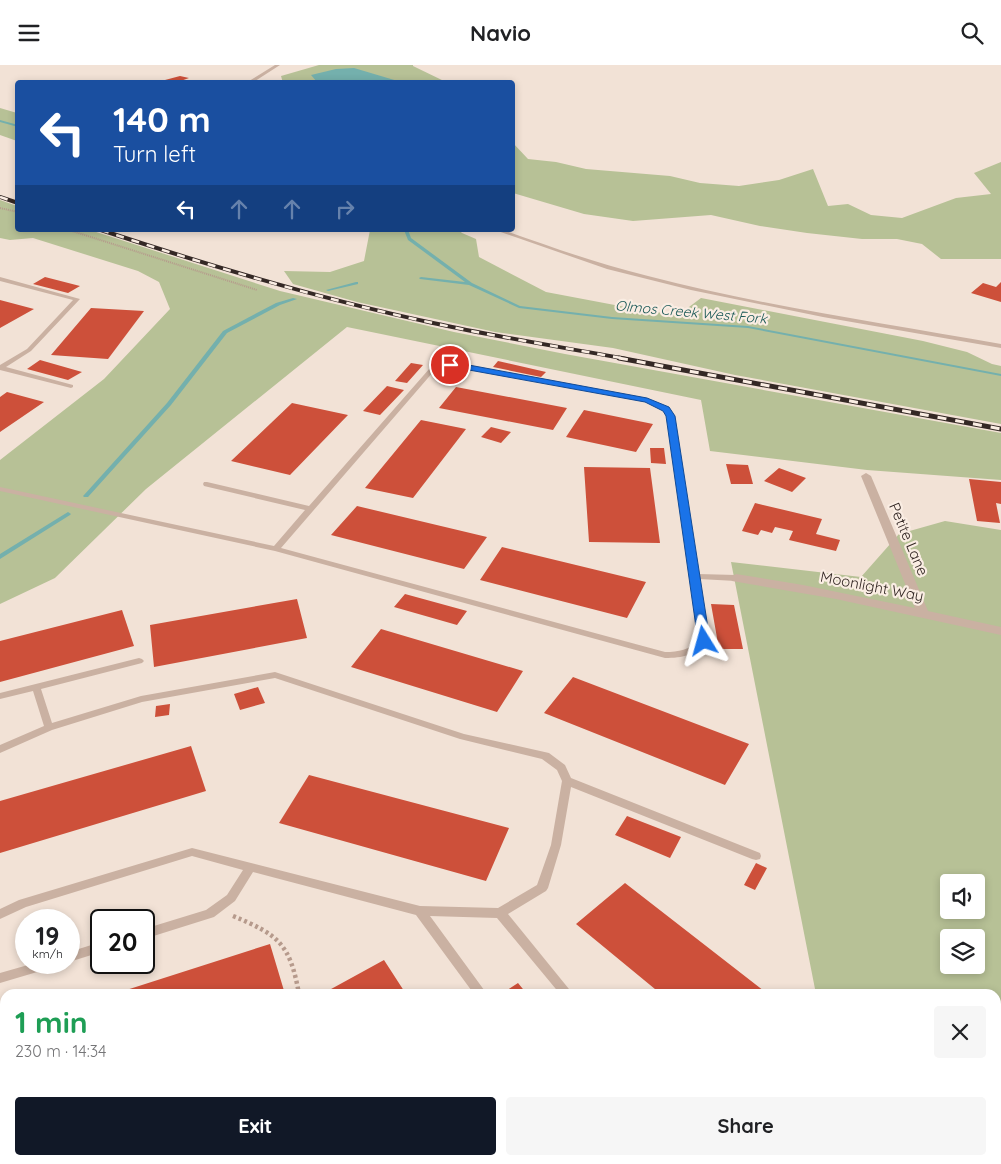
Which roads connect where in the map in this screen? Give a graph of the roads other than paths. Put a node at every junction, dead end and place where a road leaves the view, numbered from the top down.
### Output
1 (278, 65) edge
2 (253, 80) edge
3 (504, 232) edge
4 (0, 279) edge
5 (1001, 345) edge
6 (0, 368) edge
7 (71, 386) dead end
8 (866, 475) dead end
9 (207, 484) dead end
10 (0, 489) edge
11 (310, 509) junction
12 (276, 549) junction
13 (695, 576) junction
14 (736, 578) joint
15 (924, 613) junction
16 (1001, 631) edge
17 (139, 661) dead end
18 (36, 687) junction
19 (0, 696) edge
20 (49, 728) junction
21 (0, 749) edge
22 (568, 781) junction
23 (756, 856) dead end
24 (251, 867) junction
25 (420, 911) junction
26 (500, 913) junction
27 (0, 914) edge
28 (155, 931) edge
29 (15, 974) edge
30 (0, 978) edge
31 (477, 989) edge
32 (563, 989) edge

1 - 2 lane
3 - 5 lane
4 - 6 lane
6 - 7 lane
8 - 15 street, Petite Lane
9 - 11 lane
10 - 12 lane
11 - 12 lane
11 - 13 lane
12 - 13 lane
13 - 14 lane
14 - 15 street, Moonlight Way
15 - 16 street, Moonlight Way
17 - 18 lane
18 - 19 lane
18 - 20 lane
20 - 21 lane
20 - 22 lane
22 - 23 lane
22 - 26 lane
24 - 25 lane
24 - 27 lane
24 - 28 lane
25 - 26 lane
25 - 31 lane
26 - 32 lane
29 - 30 lane

